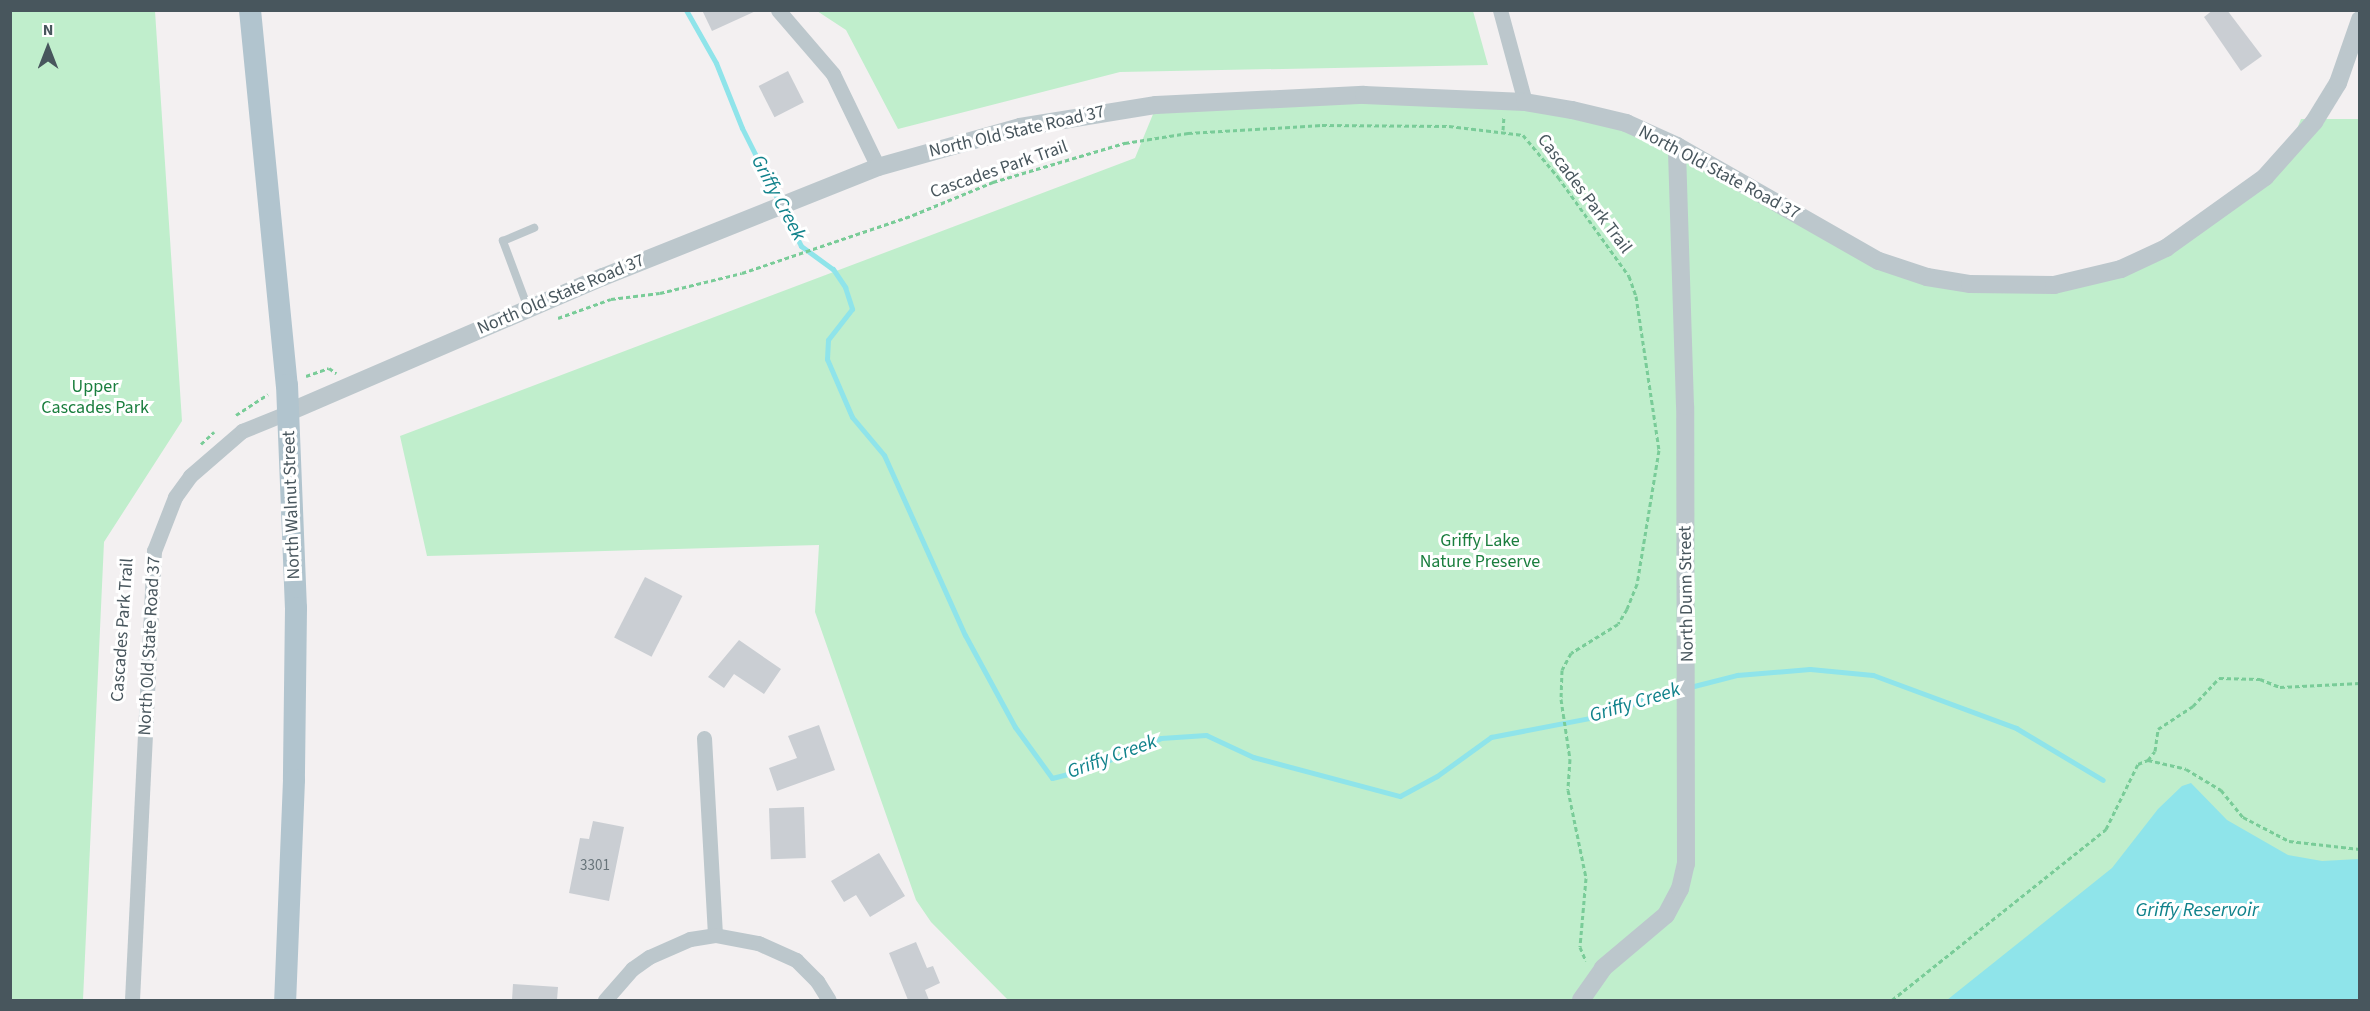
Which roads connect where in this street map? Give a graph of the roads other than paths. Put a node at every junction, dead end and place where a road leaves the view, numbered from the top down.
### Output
1 (250, 10) edge
2 (778, 10) edge
3 (1500, 10) edge
4 (2360, 20) edge
5 (1525, 102) junction
6 (1677, 146) junction
7 (878, 167) junction
8 (534, 228) dead end
9 (528, 308) junction
10 (289, 412) junction
11 (704, 738) dead end
12 (715, 935) junction
13 (132, 1000) edge
14 (285, 1000) edge
15 (605, 1000) edge
16 (829, 1000) edge
17 (1581, 1000) edge

1 - 10 main road, North Walnut Street
2 - 7 street
3 - 5 street
4 - 6 street, North Old State Road 37
5 - 6 street, North Old State Road 37
5 - 7 street, North Old State Road 37
6 - 17 street, North Dunn Street
7 - 9 street, North Old State Road 37
8 - 9 lane
9 - 10 street, North Old State Road 37
10 - 13 street, North Old State Road 37
10 - 14 main road, North Walnut Street
11 - 12 street
12 - 15 street
12 - 16 street

